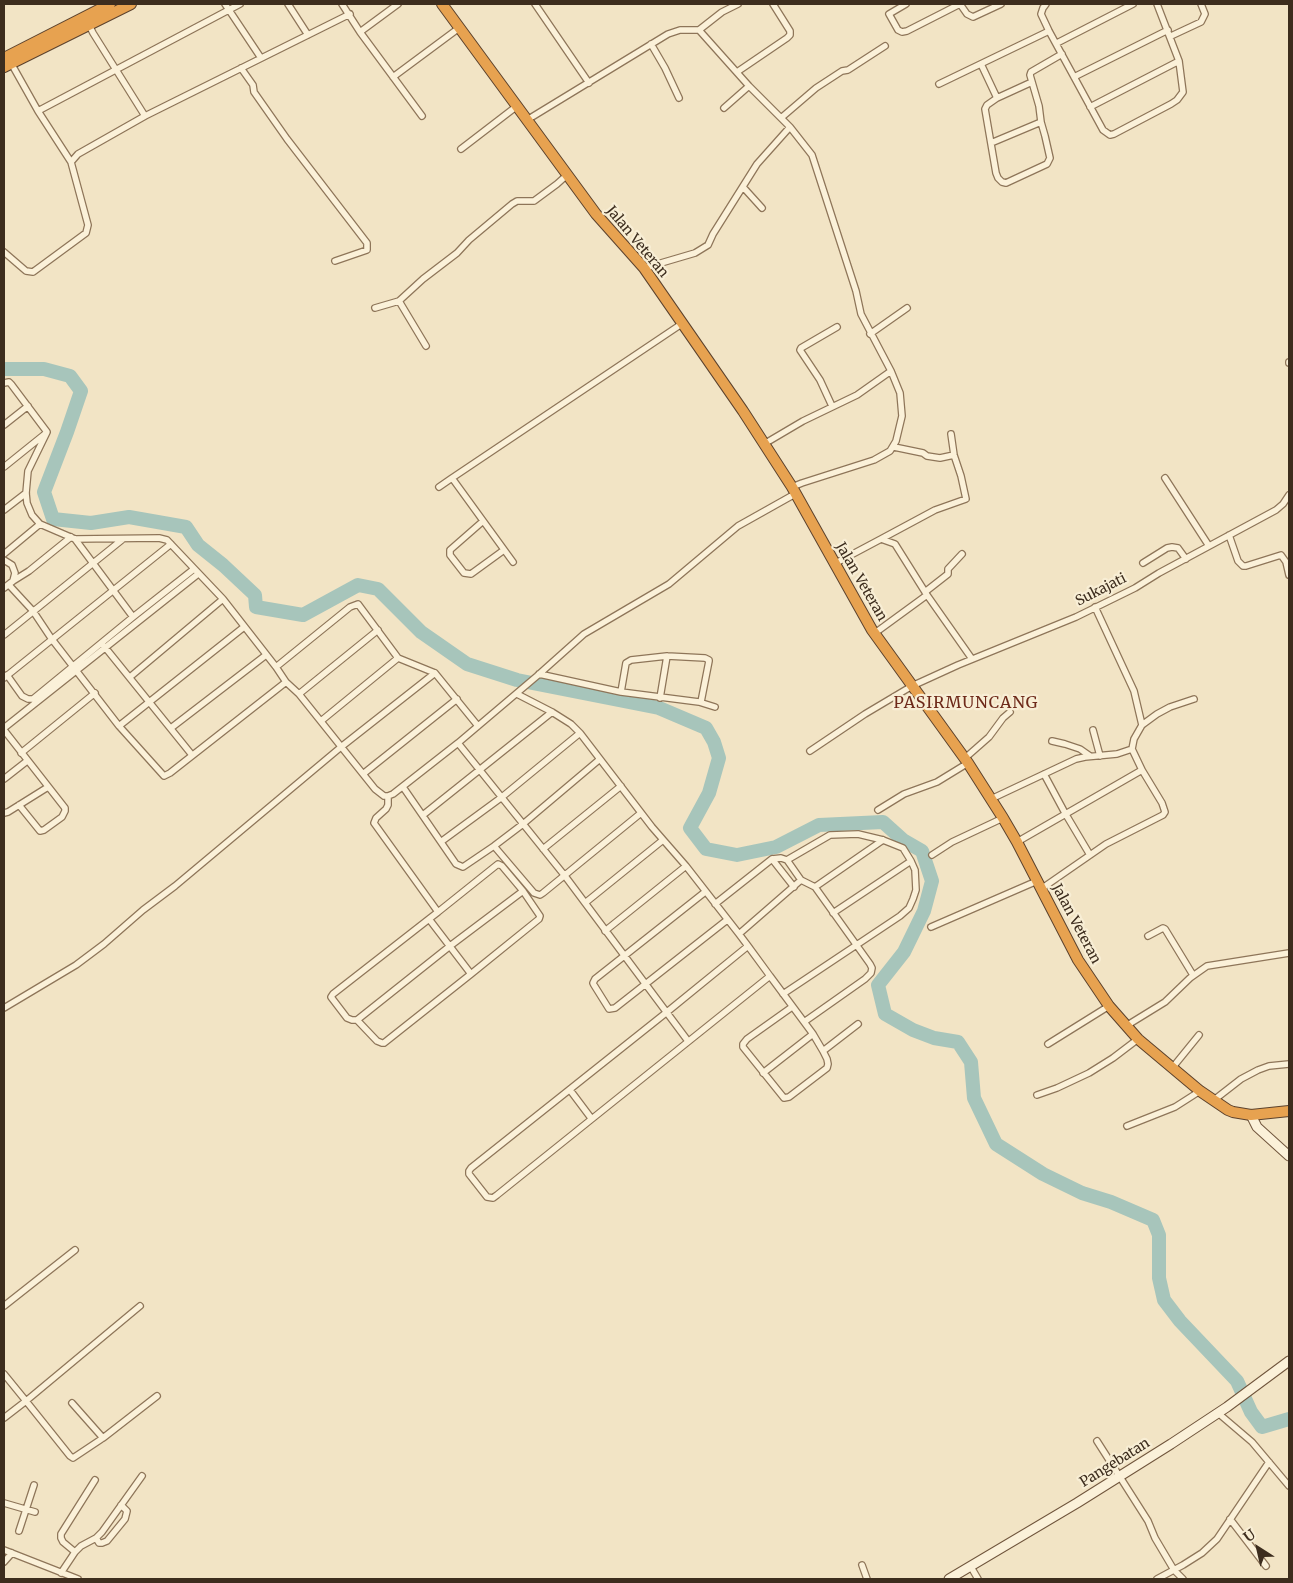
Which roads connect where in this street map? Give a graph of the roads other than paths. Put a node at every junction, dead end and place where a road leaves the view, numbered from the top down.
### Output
1 (110, 4) edge
2 (132, 4) edge
3 (240, 4) edge
4 (288, 4) edge
5 (342, 4) edge
6 (398, 4) edge
7 (442, 4) edge
8 (535, 4) edge
9 (738, 4) edge
10 (773, 4) edge
11 (906, 4) edge
12 (960, 4) edge
13 (1001, 4) edge
14 (1046, 4) edge
15 (1133, 4) edge
16 (1157, 4) edge
17 (1201, 4) edge
18 (227, 7) edge
19 (350, 14) junction
20 (89, 24) junction
21 (459, 28) junction
22 (699, 30) junction
23 (1049, 31) junction
24 (360, 32) junction
25 (1169, 33) junction
26 (308, 35) junction
27 (1057, 43) junction
28 (651, 44) junction
29 (885, 46) dead end
30 (1062, 54) junction
31 (261, 58) junction
32 (1180, 61) junction
33 (6, 63) edge
34 (981, 64) junction
35 (241, 68) junction
36 (115, 69) junction
37 (737, 72) junction
38 (393, 76) junction
39 (1074, 77) junction
40 (589, 82) junction
41 (1032, 82) junction
42 (939, 84) dead end
43 (750, 86) junction
44 (679, 98) dead end
45 (997, 98) junction
46 (517, 106) junction
47 (1090, 107) junction
48 (724, 108) dead end
49 (38, 110) junction
50 (145, 116) junction
51 (422, 116) dead end
52 (781, 118) junction
53 (527, 120) junction
54 (1041, 122) junction
55 (790, 127) junction
56 (991, 143) junction
57 (461, 149) dead end
58 (71, 162) junction
59 (567, 175) junction
60 (743, 187) junction
61 (762, 208) dead end
62 (4, 252) edge
63 (335, 261) dead end
64 (644, 268) junction
65 (399, 301) junction
66 (375, 308) dead end
67 (908, 308) dead end
68 (683, 323) junction
69 (837, 327) dead end
70 (870, 334) junction
71 (426, 346) dead end
72 (891, 371) junction
73 (4, 383) edge
74 (28, 406) junction
75 (832, 406) junction
76 (4, 425) edge
77 (47, 432) junction
78 (951, 434) dead end
79 (764, 444) junction
80 (894, 446) junction
81 (954, 455) junction
82 (4, 467) edge
83 (452, 478) junction
84 (1165, 478) dead end
85 (439, 487) dead end
86 (794, 491) junction
87 (26, 493) junction
88 (1289, 495) edge
89 (4, 510) edge
90 (482, 522) junction
91 (40, 524) junction
92 (1229, 536) junction
93 (73, 538) junction
94 (123, 539) junction
95 (880, 539) junction
96 (171, 544) junction
97 (1209, 546) junction
98 (504, 550) junction
99 (4, 554) edge
100 (962, 554) dead end
101 (1186, 559) junction
102 (4, 560) edge
103 (512, 562) dead end
104 (94, 563) junction
105 (1143, 563) dead end
106 (834, 564) junction
107 (196, 572) junction
108 (1289, 575) edge
109 (9, 585) edge
110 (112, 590) junction
111 (926, 594) junction
112 (222, 600) junction
113 (1095, 607) junction
114 (33, 611) junction
115 (133, 617) junction
116 (244, 627) junction
117 (378, 630) junction
118 (875, 633) junction
119 (4, 635) edge
120 (52, 638) junction
121 (103, 645) junction
122 (266, 655) junction
123 (667, 656) junction
124 (398, 658) junction
125 (972, 659) junction
126 (276, 667) junction
127 (75, 668) junction
128 (435, 673) junction
129 (538, 675) junction
130 (6, 676) edge
131 (130, 677) junction
132 (286, 682) junction
133 (912, 686) junction
134 (519, 692) junction
135 (621, 692) junction
136 (95, 693) junction
137 (299, 694) junction
138 (660, 698) junction
139 (457, 699) junction
140 (1194, 699) dead end
141 (150, 702) junction
142 (701, 702) junction
143 (715, 708) dead end
144 (552, 712) junction
145 (1010, 712) dead end
146 (321, 721) junction
147 (1142, 725) junction
148 (119, 726) junction
149 (478, 726) junction
150 (171, 728) junction
151 (1093, 730) dead end
152 (5, 733) edge
153 (580, 733) junction
154 (1052, 740) dead end
155 (458, 743) junction
156 (341, 747) junction
157 (1132, 749) junction
158 (810, 751) dead end
159 (21, 754) junction
160 (192, 755) junction
161 (1090, 756) junction
162 (1100, 756) junction
163 (600, 759) junction
164 (28, 761) junction
165 (966, 761) junction
166 (480, 770) junction
167 (1142, 770) junction
168 (363, 774) junction
169 (1044, 774) junction
170 (4, 779) edge
171 (621, 786) junction
172 (48, 787) junction
173 (403, 787) junction
174 (388, 796) junction
175 (502, 797) junction
176 (991, 799) junction
177 (19, 805) junction
178 (878, 810) dead end
179 (4, 813) edge
180 (641, 813) junction
181 (1065, 813) junction
182 (423, 815) junction
183 (1003, 818) junction
184 (523, 824) junction
185 (663, 840) junction
186 (883, 840) junction
187 (442, 842) junction
188 (1017, 842) junction
189 (494, 846) junction
190 (543, 849) junction
191 (932, 855) dead end
192 (1090, 855) junction
193 (772, 859) junction
194 (787, 860) junction
195 (911, 861) junction
196 (686, 866) junction
197 (565, 876) junction
198 (801, 880) junction
199 (1039, 885) junction
200 (794, 887) junction
201 (814, 887) junction
202 (523, 891) junction
203 (705, 892) junction
204 (584, 903) junction
205 (715, 904) junction
206 (438, 912) junction
207 (833, 913) junction
208 (429, 919) junction
209 (727, 920) junction
210 (931, 927) dead end
211 (605, 931) junction
212 (739, 934) junction
213 (1148, 936) dead end
214 (857, 944) junction
215 (450, 946) junction
216 (748, 946) junction
217 (1289, 953) edge
218 (624, 956) junction
219 (471, 974) junction
220 (1193, 975) junction
221 (770, 976) junction
222 (646, 985) junction
223 (783, 994) junction
224 (1109, 1006) junction
225 (792, 1007) junction
226 (4, 1008) edge
227 (667, 1012) junction
228 (357, 1020) junction
229 (804, 1022) junction
230 (858, 1024) dead end
231 (1126, 1026) junction
232 (813, 1034) junction
233 (1199, 1035) dead end
234 (1138, 1039) junction
235 (688, 1041) junction
236 (1048, 1044) dead end
237 (823, 1051) junction
238 (1289, 1064) edge
239 (1173, 1067) junction
240 (763, 1073) junction
241 (570, 1090) junction
242 (1200, 1091) junction
243 (1037, 1095) dead end
244 (1214, 1100) junction
245 (1289, 1111) edge
246 (1251, 1115) junction
247 (591, 1118) junction
248 (1127, 1126) dead end
249 (1289, 1156) edge
250 (75, 1250) dead end
251 (4, 1306) edge
252 (140, 1306) dead end
253 (1289, 1361) edge
254 (4, 1374) edge
255 (157, 1396) dead end
256 (26, 1401) junction
257 (72, 1403) dead end
258 (1218, 1413) junction
259 (4, 1418) edge
260 (103, 1438) junction
261 (1097, 1441) dead end
262 (1269, 1462) junction
263 (142, 1476) dead end
264 (1120, 1476) junction
265 (95, 1480) dead end
266 (34, 1486) dead end
267 (1289, 1486) edge
268 (4, 1503) edge
269 (122, 1505) junction
270 (26, 1509) junction
271 (35, 1512) dead end
272 (1230, 1519) junction
273 (19, 1531) dead end
274 (96, 1538) junction
275 (4, 1550) edge
276 (75, 1552) junction
277 (12, 1553) junction
278 (4, 1562) edge
279 (862, 1565) dead end
280 (1266, 1566) dead end
281 (971, 1568) junction
282 (1174, 1570) junction
283 (61, 1573) junction
284 (78, 1579) edge
285 (867, 1579) edge
286 (949, 1579) edge
287 (978, 1579) edge
288 (1157, 1579) edge
289 (1183, 1579) edge

1 - 33 highway
2 - 20 highway
3 - 18 street
4 - 26 street
5 - 19 street
6 - 24 street
7 - 21 highway, Jalan Veteran
8 - 40 street
9 - 22 street
10 - 37 street
11 - 12 street
12 - 13 street
14 - 23 street
15 - 27 street
16 - 25 street
17 - 25 street
18 - 31 street
18 - 36 street
19 - 24 street
19 - 26 street
20 - 33 highway
20 - 36 street
21 - 38 street
21 - 46 highway, Jalan Veteran
22 - 28 street
22 - 37 street
23 - 27 street
23 - 34 street
24 - 38 street
25 - 32 street
25 - 39 street
26 - 31 street
27 - 30 street
28 - 40 street
28 - 44 street
29 - 52 street
30 - 39 street
30 - 41 street
31 - 35 street
32 - 47 street
32 - 47 street
33 - 49 street
34 - 42 street
34 - 45 street
35 - 50 street
35 - 63 street
36 - 49 street
36 - 50 street
37 - 43 street
38 - 51 street
39 - 47 street
40 - 53 street
41 - 45 street
41 - 54 street
43 - 48 street
43 - 52 street
45 - 56 street
46 - 53 highway, Jalan Veteran
46 - 57 street
49 - 58 street
50 - 58 street
52 - 55 street
53 - 59 highway, Jalan Veteran
54 - 56 street
54 - 56 street
55 - 60 street
55 - 70 street
58 - 62 street
59 - 64 highway, Jalan Veteran
59 - 65 street
60 - 61 street
60 - 64 street
64 - 68 highway, Jalan Veteran
65 - 66 street
65 - 71 street
67 - 70 street
68 - 79 highway, Jalan Veteran
68 - 83 street
69 - 75 street
70 - 72 street
72 - 75 street
72 - 80 street
73 - 74 street
74 - 76 street
74 - 77 street
75 - 79 street
77 - 82 street
77 - 87 street
78 - 81 street
79 - 86 highway, Jalan Veteran
80 - 81 street
80 - 86 street
81 - 95 street
83 - 85 street
83 - 90 street
84 - 97 street
86 - 106 highway, Jalan Veteran
86 - 129 street
87 - 89 street
87 - 91 street
88 - 92 street, Sukajati
90 - 98 street
90 - 98 street
91 - 93 street
91 - 99 street
92 - 97 street, Sukajati
92 - 108 street
93 - 94 street
93 - 104 street
93 - 109 street
94 - 96 street
94 - 104 street
95 - 106 street
95 - 111 street
96 - 107 street
96 - 110 street
97 - 101 street, Sukajati
98 - 103 street
100 - 111 street
101 - 105 street
101 - 113 street, Sukajati
102 - 109 street
104 - 110 street
104 - 114 street
106 - 118 highway, Jalan Veteran
107 - 112 street
107 - 115 street
107 - 121 street
109 - 114 street
110 - 115 street
110 - 120 street
111 - 118 street
111 - 125 street
112 - 116 street
112 - 131 street
113 - 125 street, Sukajati
113 - 147 street
114 - 119 street
114 - 120 street
115 - 121 street
116 - 122 street
116 - 141 street
117 - 124 street
117 - 126 street
117 - 137 street
118 - 133 highway, Jalan Veteran
120 - 127 street
120 - 130 street
121 - 127 street
121 - 131 street
122 - 126 street
122 - 150 street
123 - 135 street
123 - 138 street
123 - 142 street
124 - 128 street
124 - 146 street
125 - 133 street, Sukajati
126 - 132 street
127 - 130 street
127 - 136 street
127 - 152 street
128 - 139 street
128 - 156 street
129 - 134 street
129 - 135 street
131 - 141 street
132 - 137 street
132 - 160 street
133 - 158 street, Sukajati
133 - 165 highway, Jalan Veteran
134 - 144 street
134 - 149 street
135 - 138 street
136 - 148 street
136 - 159 street
137 - 146 street
138 - 142 street
139 - 149 street
139 - 168 street
140 - 147 street
141 - 148 street
141 - 150 street
142 - 143 street
144 - 153 street
144 - 166 street
145 - 165 street
146 - 156 street
147 - 157 street
148 - 160 street
149 - 155 street
150 - 160 street
151 - 162 street
152 - 159 street
153 - 163 street
153 - 175 street
154 - 161 street
155 - 166 street
155 - 173 street
156 - 168 street
156 - 226 street
157 - 162 street
157 - 167 street
159 - 164 street
161 - 162 street
161 - 169 street
163 - 171 street
163 - 184 street
164 - 170 street
164 - 172 street
165 - 176 highway, Jalan Veteran
165 - 178 street
166 - 175 street
166 - 182 street
167 - 181 street
167 - 192 street
168 - 174 street
169 - 176 street
169 - 181 street
171 - 180 street
171 - 190 street
172 - 177 street
172 - 177 street
173 - 174 street
173 - 182 street
174 - 206 street
175 - 184 street
175 - 187 street
176 - 183 highway, Jalan Veteran
177 - 179 street
180 - 185 street
180 - 197 street
181 - 188 street
181 - 192 street
182 - 187 street
183 - 188 highway, Jalan Veteran
183 - 191 street
184 - 189 street
184 - 190 street
185 - 196 street
185 - 204 street
186 - 194 street
186 - 195 street
186 - 201 street
187 - 189 street
188 - 199 highway, Jalan Veteran
189 - 197 street
190 - 197 street
192 - 199 street
193 - 194 street
193 - 200 street
193 - 205 street
194 - 198 street
195 - 207 street
195 - 214 street
196 - 203 street
196 - 211 street
197 - 204 street
198 - 200 street
198 - 201 street
199 - 210 street
199 - 224 highway, Jalan Veteran
200 - 212 street
201 - 207 street
202 - 206 street
202 - 215 street
202 - 219 street
203 - 205 street
203 - 218 street
204 - 211 street
205 - 209 street
206 - 208 street
207 - 214 street
208 - 215 street
208 - 228 street
209 - 212 street
209 - 222 street
211 - 218 street
212 - 216 street
213 - 220 street
214 - 223 street
214 - 229 street
215 - 219 street
215 - 228 street
216 - 221 street
216 - 227 street
217 - 220 street
218 - 222 street
218 - 222 street
219 - 228 street
220 - 231 street
221 - 223 street
221 - 235 street
222 - 227 street
223 - 225 street
224 - 231 highway, Jalan Veteran
224 - 236 street
225 - 229 street
225 - 240 street
227 - 235 street
227 - 241 street
229 - 232 street
230 - 237 street
231 - 234 highway, Jalan Veteran
232 - 237 street
232 - 240 street
233 - 239 street
234 - 239 highway, Jalan Veteran
234 - 243 street
235 - 247 street
237 - 240 street
238 - 244 street
239 - 242 highway, Jalan Veteran
241 - 247 street
241 - 247 street
242 - 244 highway, Jalan Veteran
242 - 248 street
244 - 246 highway, Jalan Veteran
245 - 246 highway, Jalan Veteran
246 - 249 street
250 - 251 street
252 - 256 street
253 - 258 street, Pangebatan
254 - 256 street
255 - 260 street
256 - 259 street
256 - 260 street
257 - 260 street
258 - 262 street
258 - 264 street, Pangebatan
261 - 264 street
262 - 267 street
262 - 272 street
263 - 269 street
264 - 281 street, Pangebatan
264 - 282 street
265 - 276 street
266 - 270 street
268 - 270 street
269 - 274 street
269 - 274 street
270 - 271 street
270 - 273 street
272 - 280 street
272 - 282 street
274 - 276 street
275 - 277 street
276 - 283 street
277 - 278 street
277 - 283 street
279 - 285 street
281 - 286 street, Pangebatan
281 - 287 street
282 - 288 street
282 - 289 street
283 - 284 street

